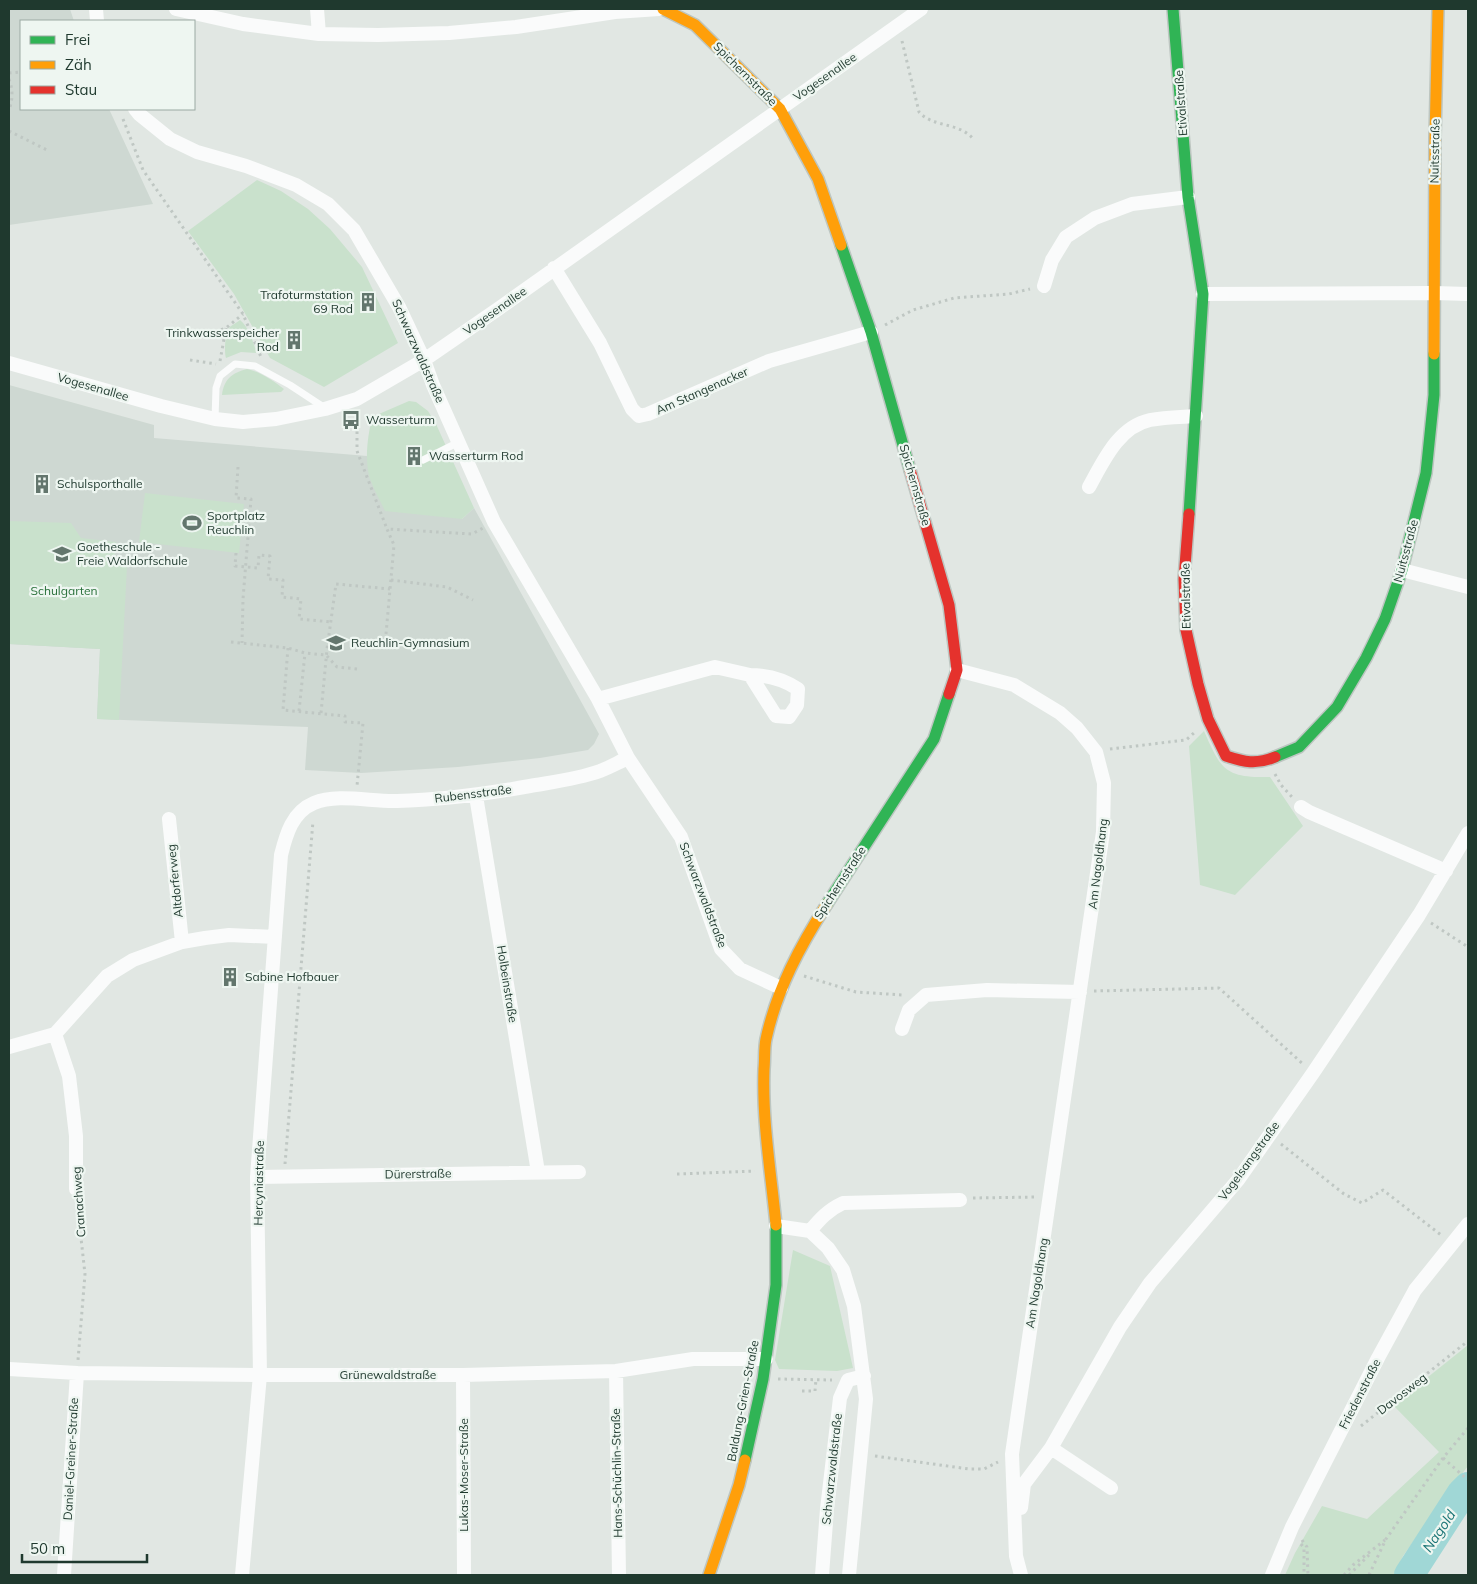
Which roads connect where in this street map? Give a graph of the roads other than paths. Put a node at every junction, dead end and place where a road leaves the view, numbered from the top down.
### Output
1 (176, 9) edge
2 (317, 9) edge
3 (659, 9) edge
4 (663, 9) edge
5 (921, 9) edge
6 (1173, 9) edge
7 (1438, 9) edge
8 (319, 34) junction
9 (780, 109) junction
10 (137, 110) edge
11 (1188, 196) junction
12 (554, 268) junction
13 (1044, 286) road end
14 (1434, 293) junction
15 (1203, 294) junction
16 (1468, 294) edge
17 (871, 332) junction
18 (424, 360) junction
19 (9, 363) edge
20 (325, 409) junction
21 (1196, 416) junction
22 (215, 419) junction
23 (459, 441) junction
24 (423, 460) dead end
25 (1089, 487) dead end
26 (1402, 570) junction
27 (1468, 587) edge
28 (957, 670) junction
29 (750, 675) dead end
30 (598, 699) junction
31 (628, 758) junction
32 (1268, 760) joint
33 (476, 796) junction
34 (314, 802) joint
35 (1301, 806) road end
36 (169, 819) dead end
37 (1468, 833) edge
38 (1446, 871) junction
39 (275, 937) junction
40 (182, 942) junction
41 (781, 988) junction
42 (1080, 992) junction
43 (902, 1029) dead end
44 (55, 1034) junction
45 (9, 1047) edge
46 (538, 1172) junction
47 (579, 1172) dead end
48 (257, 1177) junction
49 (76, 1189) road end
50 (960, 1200) dead end
51 (1468, 1224) edge
52 (776, 1226) junction
53 (810, 1231) junction
54 (766, 1359) junction
55 (9, 1369) edge
56 (616, 1371) junction
57 (77, 1373) junction
58 (260, 1375) junction
59 (463, 1375) junction
60 (864, 1376) junction
61 (1051, 1448) junction
62 (1111, 1488) dead end
63 (1016, 1556) junction
64 (64, 1575) edge
65 (242, 1575) edge
66 (464, 1575) edge
67 (619, 1575) edge
68 (709, 1575) edge
69 (822, 1575) edge
70 (849, 1575) edge
71 (1011, 1575) edge
72 (1021, 1575) edge
73 (1272, 1575) edge

1 - 8 street
2 - 8 street
3 - 8 street
4 - 9 street, Spichernstraße
5 - 9 street, Vogesenallee
6 - 11 street, Etivalstraße
7 - 14 street, Nuitsstraße
9 - 12 street, Vogesenallee
9 - 17 street, Spichernstraße
10 - 18 street, Schwarzwaldstraße
11 - 13 street
11 - 15 street, Etivalstraße
12 - 17 street, Am Stangenacker
12 - 18 street, Vogesenallee
14 - 15 street
14 - 16 street
14 - 26 street, Nuitsstraße
15 - 21 street, Etivalstraße
17 - 28 street, Spichernstraße
18 - 20 street, Vogesenallee
18 - 23 street, Schwarzwaldstraße
19 - 22 street, Vogesenallee
20 - 22 street, Vogesenallee
20 - 22 lane
21 - 25 street
21 - 32 street, Etivalstraße
23 - 24 lane
23 - 30 street, Schwarzwaldstraße
26 - 27 street
26 - 32 street, Nuitsstraße
28 - 41 street, Spichernstraße
28 - 42 street, Am Nagoldhang
29 - 30 street
30 - 31 street, Schwarzwaldstraße
31 - 33 street, Rubensstraße
31 - 41 street, Schwarzwaldstraße
33 - 34 street, Rubensstraße
33 - 46 street, Holbeinstraße
34 - 39 street, Hercyniastraße
35 - 38 street
36 - 40 street, Altdorferweg
37 - 38 street, Vogelsangstraße
38 - 61 street, Vogelsangstraße
39 - 40 street
39 - 48 street, Hercyniastraße
40 - 44 street
41 - 52 street
42 - 43 street
42 - 63 street, Am Nagoldhang
44 - 45 street
44 - 49 street, Cranachweg
46 - 47 street, Dürerstraße
46 - 48 street, Dürerstraße
48 - 58 street, Hercyniastraße
50 - 53 street
51 - 73 street, Friedenstraße
52 - 53 street
52 - 54 street, Baldung-Grien-Straße
53 - 60 street
54 - 56 street, Grünewaldstraße
54 - 68 street, Baldung-Grien-Straße
55 - 57 street, Grünewaldstraße
56 - 59 street, Grünewaldstraße
56 - 67 street, Hans-Schüchlin-Straße
57 - 58 street, Grünewaldstraße
57 - 64 street, Daniel-Greiner-Straße
58 - 59 street, Grünewaldstraße
58 - 65 street, Hercyniastraße
59 - 66 street, Lukas-Moser-Straße
60 - 69 street, Schwarzwaldstraße
60 - 70 street
61 - 62 street
61 - 63 street, Vogelsangstraße
63 - 71 street
63 - 72 street, Am Nagoldhang

